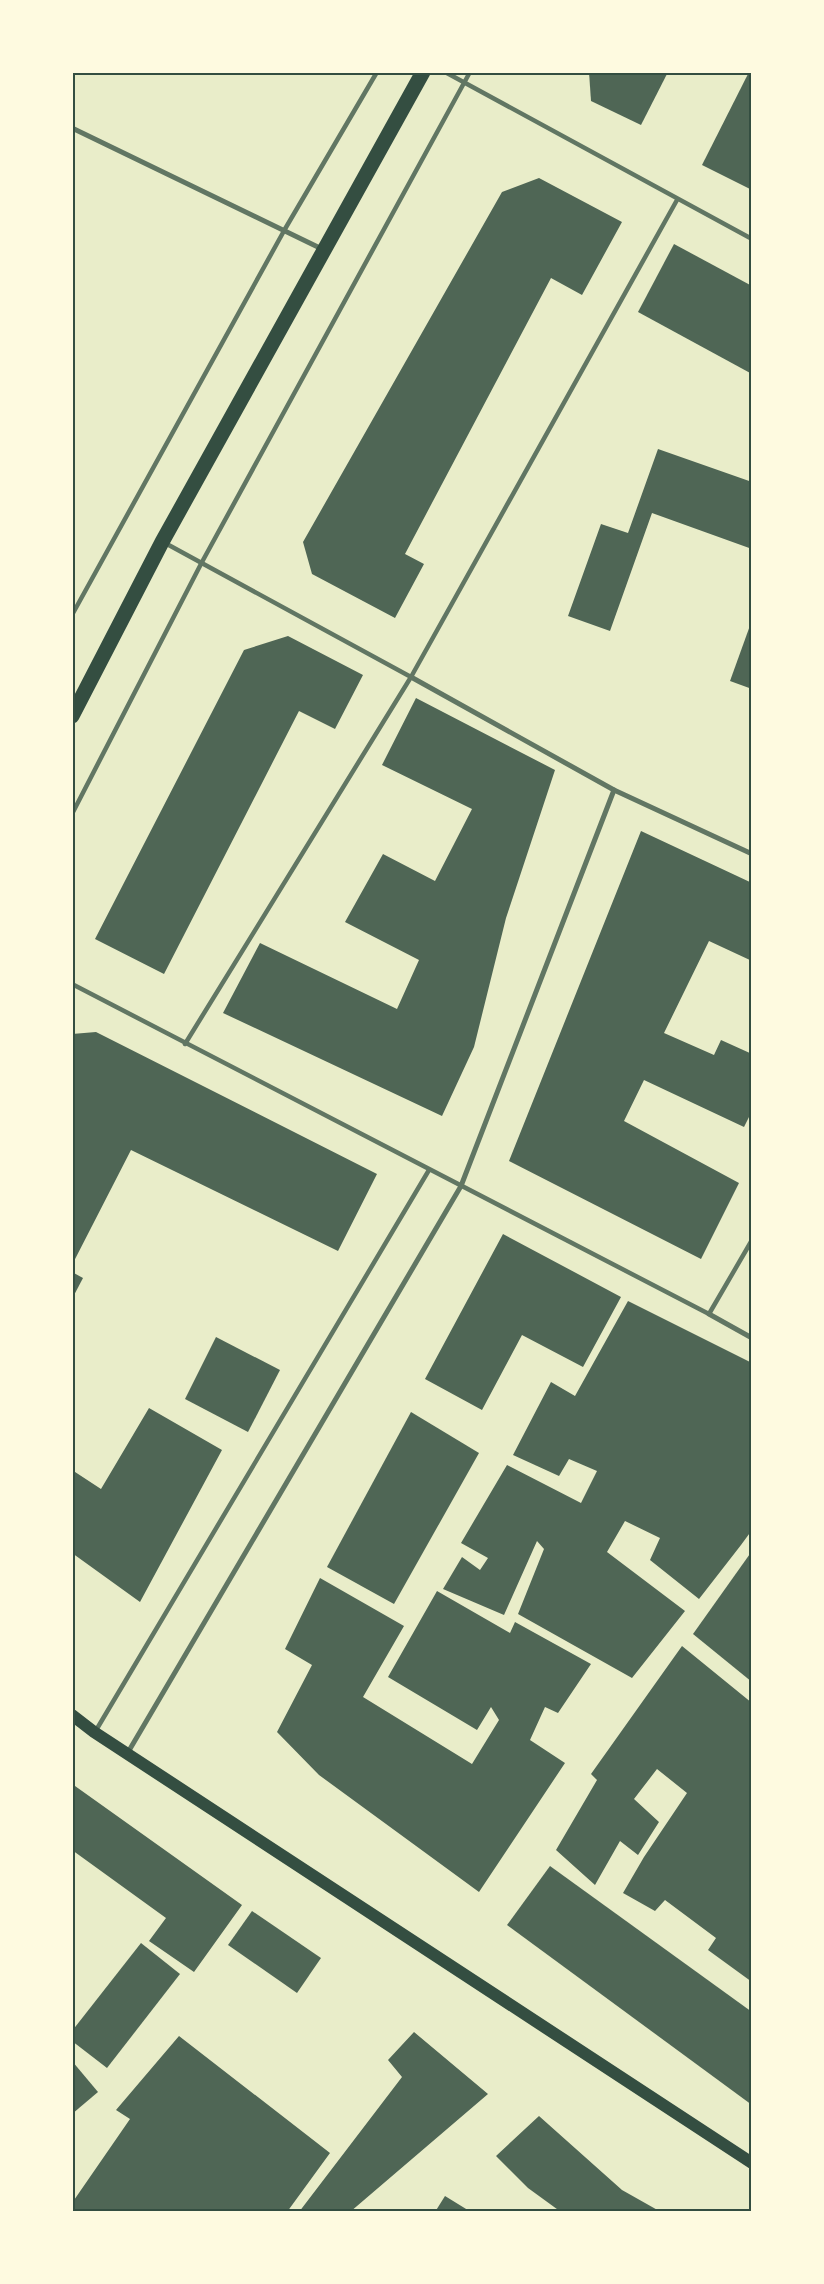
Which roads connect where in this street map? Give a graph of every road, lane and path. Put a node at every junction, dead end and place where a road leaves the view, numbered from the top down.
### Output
1 (377, 72) edge
2 (423, 72) edge
3 (445, 72) edge
4 (470, 72) edge
5 (465, 82) junction
6 (72, 128) edge
7 (677, 200) junction
8 (285, 229) junction
9 (752, 239) edge
10 (325, 251) junction
11 (162, 542) junction
12 (202, 562) junction
13 (72, 615) edge
14 (411, 676) junction
15 (72, 716) edge
16 (614, 790) junction
17 (72, 814) edge
18 (752, 849) edge
19 (72, 984) edge
20 (185, 1044) junction
21 (429, 1170) junction
22 (460, 1186) junction
23 (752, 1240) edge
24 (709, 1314) junction
25 (752, 1338) edge
26 (72, 1715) edge
27 (94, 1732) junction
28 (128, 1754) junction
29 (752, 2163) edge

1 - 8 lane
2 - 10 main road
3 - 5 lane
4 - 5 lane
5 - 7 lane
5 - 12 lane
6 - 8 street
7 - 9 lane
7 - 14 lane
8 - 10 street
8 - 13 lane
10 - 11 main road
11 - 12 lane
11 - 15 main road
12 - 14 lane
12 - 17 lane
14 - 16 street
14 - 20 lane
16 - 18 street
16 - 22 street
19 - 20 lane
20 - 21 lane
21 - 22 lane
21 - 27 lane
22 - 24 lane
22 - 28 street
23 - 24 lane
24 - 25 street
26 - 27 main road
27 - 28 main road
28 - 29 main road

